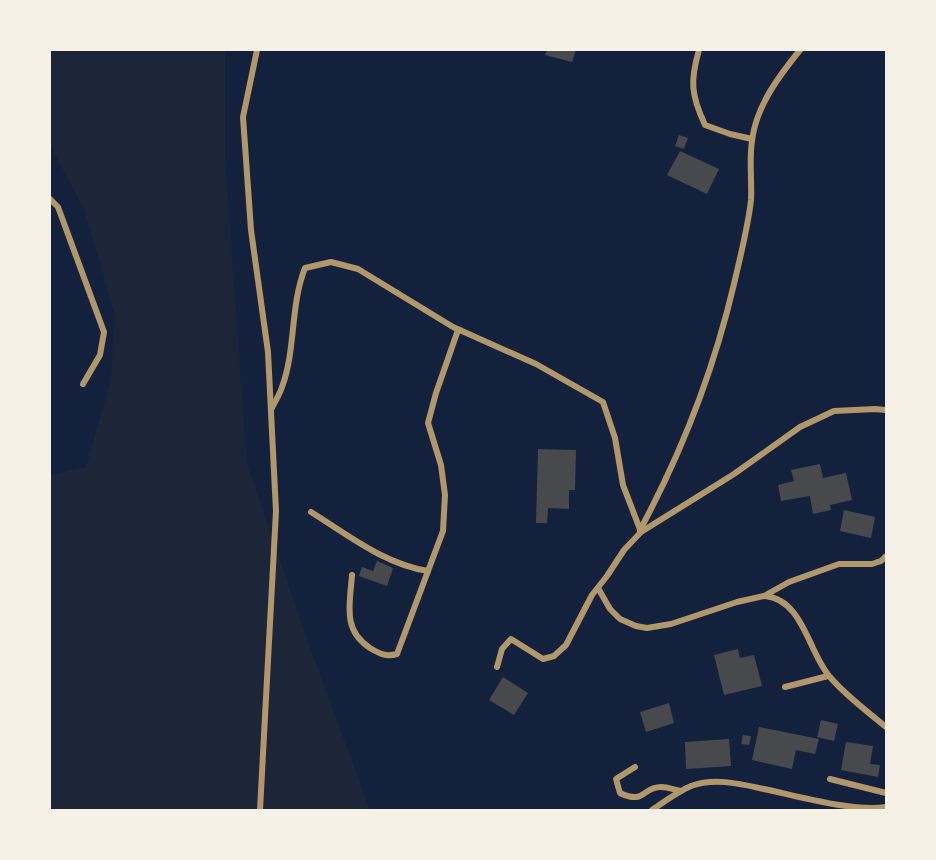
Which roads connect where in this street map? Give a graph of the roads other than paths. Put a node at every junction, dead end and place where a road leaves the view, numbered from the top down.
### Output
1 (256, 50) edge
2 (699, 50) edge
3 (800, 50) edge
4 (752, 140) junction
5 (50, 199) edge
6 (458, 330) junction
7 (83, 384) dead end
8 (272, 408) junction
9 (886, 410) edge
10 (311, 512) dead end
11 (640, 531) junction
12 (886, 556) edge
13 (428, 571) junction
14 (352, 575) dead end
15 (598, 588) junction
16 (764, 596) junction
17 (498, 667) dead end
18 (828, 676) junction
19 (785, 687) dead end
20 (886, 727) edge
21 (635, 767) dead end
22 (830, 779) dead end
23 (682, 791) junction
24 (886, 793) edge
25 (886, 807) edge
26 (260, 810) edge
27 (652, 810) edge

1 - 8 street
2 - 4 street
3 - 4 street
4 - 11 street
5 - 7 street
6 - 8 street
6 - 11 street
6 - 13 street
8 - 26 street
9 - 11 street
10 - 13 street
11 - 15 street
12 - 16 street
13 - 14 street
15 - 16 street
15 - 17 street
16 - 18 street
18 - 19 street
18 - 20 street
21 - 23 street
22 - 24 street
23 - 25 street
23 - 27 street

